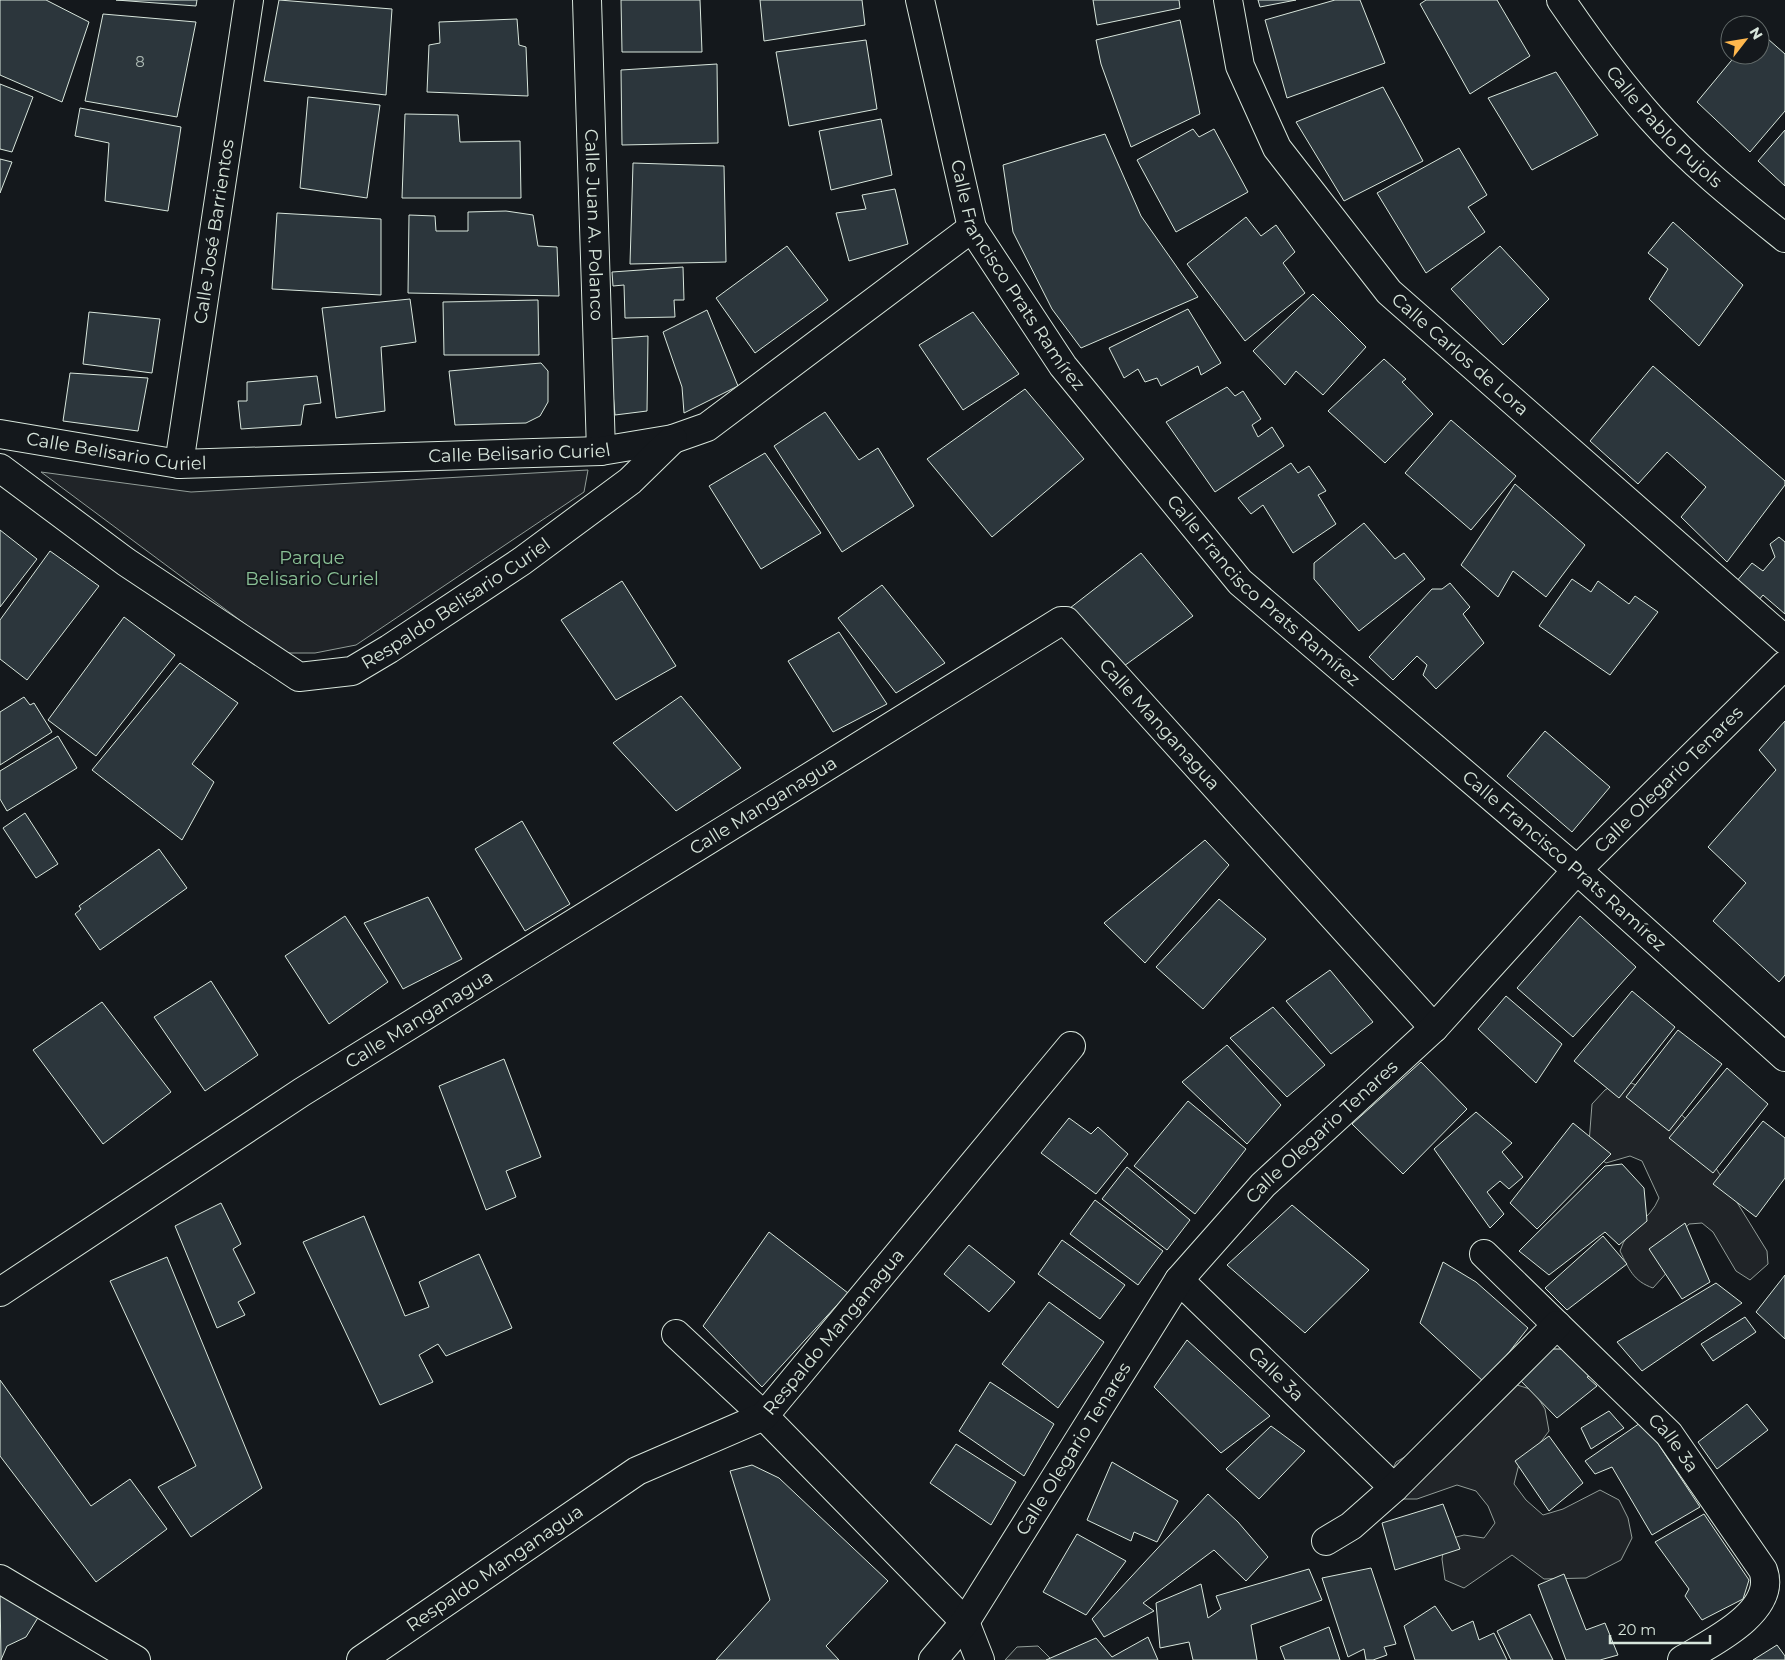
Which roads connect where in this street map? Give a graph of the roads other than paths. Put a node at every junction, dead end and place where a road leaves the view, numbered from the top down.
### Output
1 (249, 0) edge
2 (587, 0) edge
3 (920, 0) edge
4 (1228, 0) edge
5 (1561, 0) edge
6 (972, 228) junction
7 (1785, 238) edge
8 (0, 434) edge
9 (673, 438) junction
10 (600, 451) junction
11 (179, 464) junction
12 (0, 468) edge
13 (1785, 640) edge
14 (1785, 665) edge
15 (1577, 870) junction
16 (1434, 1028) junction
17 (1071, 1046) dead end
18 (1785, 1057) edge
19 (1484, 1254) dead end
20 (1179, 1280) junction
21 (0, 1292) edge
22 (1557, 1325) junction
23 (676, 1334) dead end
24 (764, 1416) junction
25 (1394, 1488) junction
26 (1326, 1541) dead end
27 (0, 1580) edge
28 (965, 1622) junction
29 (136, 1660) edge
30 (361, 1660) edge
31 (933, 1660) edge
32 (980, 1660) edge
33 (1682, 1660) edge

1 - 11 street, Calle José Barrientos
2 - 10 street, Calle Juan A. Polanco
3 - 6 street, Calle Francisco Prats Ramírez
4 - 13 street, Calle Carlos de Lora
5 - 7 street, Calle Pablo Pujols
6 - 9 street, Calle Belisario Curiel
6 - 15 street, Calle Francisco Prats Ramírez
8 - 11 street, Calle Belisario Curiel
9 - 10 street, Calle Belisario Curiel
9 - 12 street, Respaldo Belisario Curiel
10 - 11 street, Calle Belisario Curiel
14 - 15 street, Calle Olegario Tenares
15 - 16 street, Calle Olegario Tenares
15 - 18 street, Calle Francisco Prats Ramírez
16 - 20 street, Calle Olegario Tenares
16 - 21 street, Calle Manganagua
17 - 24 street, Respaldo Manganagua
19 - 22 street, Calle 3a
20 - 25 street, Calle 3a
20 - 28 street, Calle Olegario Tenares
22 - 25 street
22 - 33 street, Calle 3a
23 - 24 street
24 - 28 street
24 - 30 street, Respaldo Manganagua
25 - 26 street
27 - 29 street
28 - 31 street, Calle Olegario Tenares
28 - 32 street

